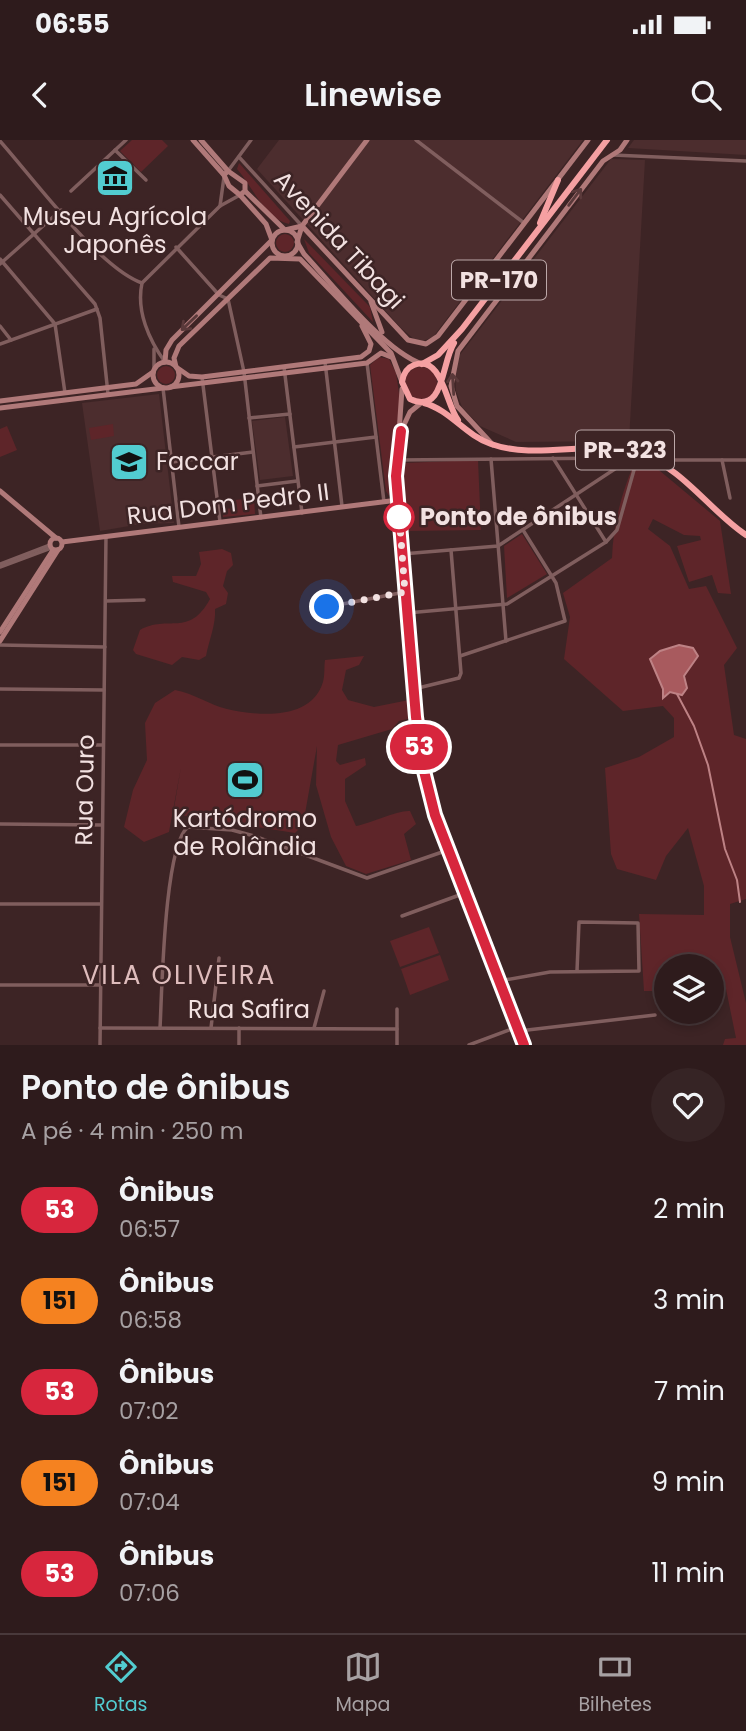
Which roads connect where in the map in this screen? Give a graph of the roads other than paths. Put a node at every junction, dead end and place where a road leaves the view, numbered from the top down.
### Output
1 (126, 140) edge
2 (193, 140) edge
3 (201, 140) edge
4 (251, 140) edge
5 (367, 140) edge
6 (416, 140) edge
7 (588, 140) edge
8 (607, 140) edge
9 (627, 140) edge
10 (0, 141) edge
11 (115, 150) junction
12 (611, 155) junction
13 (239, 157) junction
14 (746, 161) edge
15 (226, 173) junction
16 (146, 180) dead end
17 (558, 180) junction
18 (71, 191) dead end
19 (243, 193) junction
20 (0, 195) edge
21 (220, 206) junction
22 (61, 210) junction
23 (524, 223) junction
24 (302, 226) junction
25 (285, 230) junction
26 (537, 231) junction
27 (34, 234) junction
28 (272, 240) junction
29 (297, 242) junction
30 (176, 247) junction
31 (285, 256) junction
32 (1, 262) edge
33 (514, 277) junction
34 (142, 283) junction
35 (219, 295) junction
36 (228, 299) junction
37 (371, 301) junction
38 (484, 301) junction
39 (97, 309) junction
40 (55, 324) junction
41 (0, 326) edge
42 (362, 326) junction
43 (462, 330) junction
44 (11, 340) junction
45 (387, 341) junction
46 (0, 344) edge
47 (154, 347) junction
48 (164, 362) junction
49 (395, 362) junction
50 (368, 363) junction
51 (422, 364) junction
52 (326, 365) junction
53 (176, 368) junction
54 (284, 370) junction
55 (154, 371) junction
56 (244, 375) junction
57 (203, 380) junction
58 (441, 383) junction
59 (402, 386) junction
60 (166, 387) junction
61 (108, 391) junction
62 (65, 396) junction
63 (0, 401) edge
64 (422, 403) junction
65 (0, 408) edge
66 (290, 414) junction
67 (249, 418) junction
68 (401, 431) junction
69 (376, 437) junction
70 (477, 437) junction
71 (335, 442) junction
72 (493, 445) junction
73 (294, 447) junction
74 (253, 452) junction
75 (212, 458) junction
76 (553, 458) junction
77 (491, 459) junction
78 (397, 460) junction
79 (629, 460) junction
80 (722, 460) junction
81 (746, 460) edge
82 (171, 462) junction
83 (666, 467) junction
84 (298, 481) junction
85 (257, 486) junction
86 (0, 491) edge
87 (576, 495) junction
88 (730, 498) dead end
89 (398, 500) junction
90 (384, 502) junction
91 (342, 507) junction
92 (302, 513) junction
93 (261, 518) junction
94 (219, 522) junction
95 (179, 527) junction
96 (523, 530) junction
97 (746, 535) edge
98 (106, 536) junction
99 (59, 540) junction
100 (606, 542) junction
101 (498, 546) junction
102 (53, 548) junction
103 (450, 550) junction
104 (402, 554) junction
105 (0, 566) edge
106 (553, 576) junction
107 (405, 592) junction
108 (145, 600) dead end
109 (106, 601) junction
110 (503, 605) junction
111 (327, 607) dead end
112 (455, 610) junction
113 (407, 614) junction
114 (0, 632) edge
115 (506, 642) junction
116 (0, 643) edge
117 (105, 648) junction
118 (460, 656) junction
119 (0, 689) edge
120 (414, 689) junction
121 (104, 690) junction
122 (0, 745) edge
123 (103, 745) junction
124 (0, 824) edge
125 (102, 825) junction
126 (448, 850) junction
127 (465, 893) junction
128 (0, 904) edge
129 (101, 904) junction
130 (402, 916) dead end
131 (219, 958) dead end
132 (577, 971) junction
133 (499, 981) junction
134 (0, 985) edge
135 (100, 985) junction
136 (324, 991) dead end
137 (397, 1009) dead end
138 (654, 1015) edge
139 (100, 1028) junction
140 (160, 1028) junction
141 (211, 1028) junction
142 (239, 1028) junction
143 (314, 1028) junction
144 (397, 1029) junction
145 (518, 1029) junction
146 (100, 1045) edge
147 (239, 1045) edge
148 (397, 1045) edge
149 (469, 1045) edge
150 (524, 1045) edge

1 - 11 street
2 - 15 street
3 - 15 street
4 - 13 street
5 - 24 street
6 - 23 street
7 - 17 street
8 - 26 highway, PR-170
9 - 12 street
10 - 22 street
11 - 16 street
11 - 18 street
12 - 14 street
33 -> 12 street
13 - 15 street
13 - 24 street, Avenida Tibagi
15 - 19 street
15 - 19 street
15 - 21 street
17 - 23 street
17 - 26 highway
19 - 21 street
19 - 25 street
19 - 28 street
20 - 27 street
21 - 30 street
22 - 27 street
22 - 34 street
23 - 37 street, Avenida Tibagi
24 - 25 street
24 - 29 street
24 - 37 street, Avenida Tibagi
25 - 28 street
25 - 29 street
26 - 38 highway, PR-170
27 - 32 street
27 - 39 street
28 - 31 street
28 - 35 street
29 - 31 street
29 - 45 street
30 - 34 street
30 - 35 street
31 - 36 street
31 - 42 street
32 - 40 street
33 - 38 highway
72 -> 33 street
34 - 47 street
35 - 36 street
35 -> 48 street
36 - 53 street
36 - 56 street
37 - 45 street
38 - 43 highway, PR-170
39 - 40 street
39 - 61 street
40 - 44 street
40 - 62 street
41 - 44 street
42 - 49 street
42 - 52 street
43 - 51 highway, PR-170
43 - 58 highway, PR-170
44 - 46 street
45 - 51 street
47 - 48 street
47 - 55 street
48 - 53 street
48 - 55 street
49 - 50 street
49 - 59 street
50 - 52 street
50 - 69 street
51 - 58 highway
51 - 59 highway, PR-170
52 - 54 street
52 - 71 street
53 - 57 street
53 - 60 street
54 - 56 street
54 - 66 street
55 - 60 street
55 - 61 street
56 - 57 street
56 - 67 street
57 - 60 street
57 - 75 street
58 - 64 highway, PR-170
58 - 70 highway, PR-323
59 - 64 highway
59 - 68 street
60 - 61 street
60 - 82 street
61 - 62 street
62 - 63 street
62 - 65 street
64 - 68 street
64 - 70 highway, PR-323
66 - 67 street
66 - 73 street
67 - 74 street
68 - 78 street
69 - 71 street
69 - 90 street
70 - 72 highway, PR-323
71 - 73 street
71 - 91 street
72 - 83 highway, PR-323
73 - 84 street
74 - 75 street
74 - 85 street
75 - 82 street
75 - 94 street
76 - 77 street
76 - 79 street
76 - 87 street
77 - 78 street
77 - 101 street
78 - 89 street
79 - 87 street
79 - 100 street
80 - 81 street
80 - 83 street
80 - 88 street
82 - 95 street
83 - 97 highway, PR-323
84 - 85 street
84 - 92 street
85 - 93 street
86 - 99 street
87 - 96 street
87 - 100 street
89 - 90 street, Rua Dom Pedro II
89 - 104 street
90 - 91 street, Rua Dom Pedro II
91 - 92 street, Rua Dom Pedro II
92 - 93 street, Rua Dom Pedro II
93 - 94 street, Rua Dom Pedro II
94 - 95 street, Rua Dom Pedro II
95 - 98 street, Rua Dom Pedro II
96 - 101 street
96 - 106 street
98 - 99 street, Rua Dom Pedro II
98 - 109 street, Rua Ouro
99 - 102 street
99 - 102 street
100 - 106 street
101 - 103 street
101 - 110 street
102 - 105 street
102 - 114 street
102 - 116 street
103 - 104 street
103 - 112 street
104 - 107 street
106 - 110 street
106 - 115 street
107 - 111 street
107 - 113 street
108 - 109 street
109 - 117 street, Rua Ouro
110 - 112 street
110 - 115 street
112 - 113 street
112 - 118 street
113 - 120 street
115 - 118 street
116 - 117 street
117 - 121 street, Rua Ouro
118 - 120 street
119 - 121 street
120 - 126 street
121 - 123 street, Rua Ouro
122 - 123 street
123 - 125 street, Rua Ouro
124 - 125 street
125 - 129 street, Rua Ouro
126 - 127 street
126 - 140 street
127 - 130 street
127 - 133 street
128 - 129 street
129 - 135 street, Rua Ouro
131 - 141 street
132 - 132 street
132 - 133 street
133 - 145 street
134 - 135 street
135 - 139 street, Rua Ouro
136 - 143 street
137 - 144 street
138 - 145 street
139 - 140 street, Rua Safira
139 - 146 street, Rua Ouro
140 - 141 street, Rua Safira
141 - 142 street, Rua Safira
142 - 143 street, Rua Safira
142 - 147 street
143 - 144 street, Rua Safira
144 - 148 street
145 - 149 street
145 - 150 street

